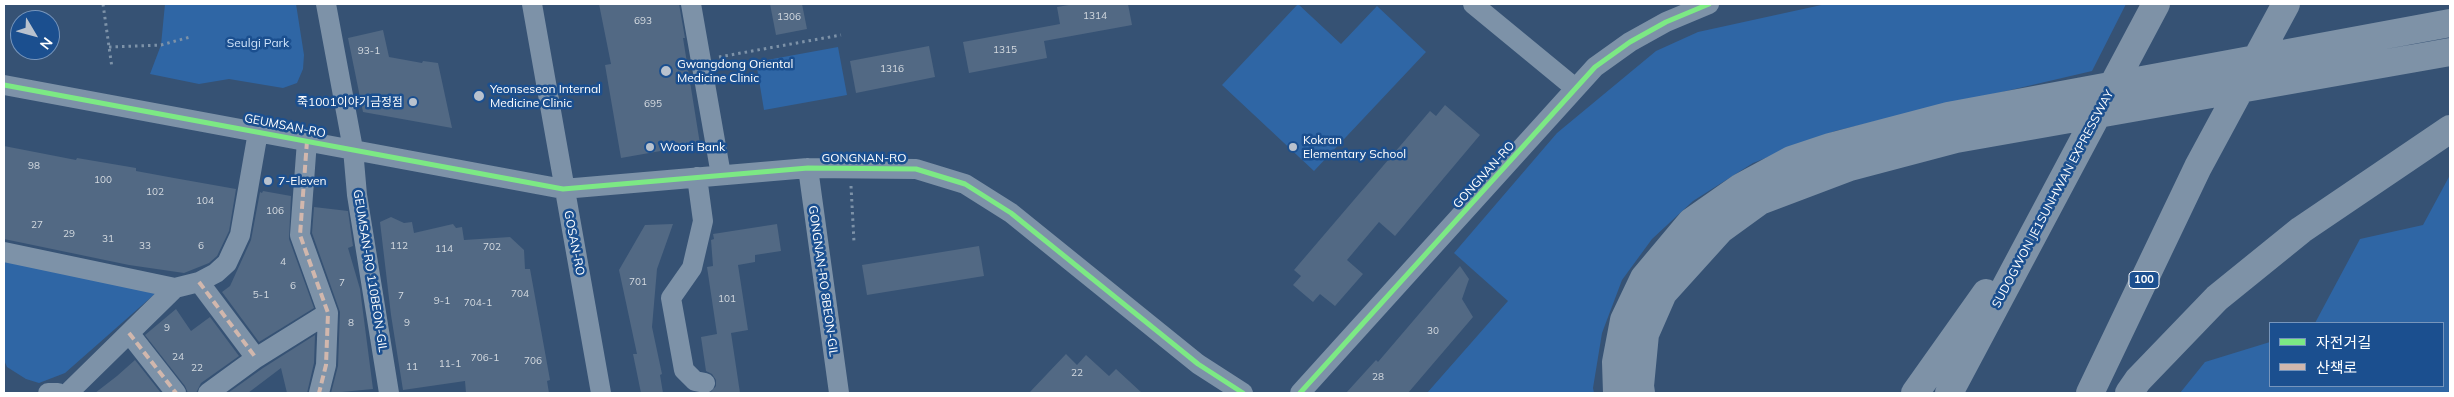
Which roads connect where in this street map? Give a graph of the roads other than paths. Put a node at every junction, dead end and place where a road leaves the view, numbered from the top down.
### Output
1 (326, 4) edge
2 (532, 4) edge
3 (691, 4) edge
4 (1473, 4) edge
5 (1709, 4) edge
6 (2156, 4) edge
7 (2286, 4) edge
8 (2450, 23) edge
9 (2450, 52) edge
10 (4, 88) edge
11 (1576, 88) junction
12 (2450, 129) edge
13 (258, 132) junction
14 (307, 141) junction
15 (354, 149) junction
16 (808, 168) junction
17 (721, 175) junction
18 (697, 177) junction
19 (563, 189) junction
20 (2056, 194) junction
21 (4, 252) edge
22 (199, 282) junction
23 (175, 288) junction
24 (328, 313) junction
25 (129, 333) junction
26 (256, 358) junction
27 (705, 382) dead end
28 (48, 393) edge
29 (58, 393) edge
30 (68, 393) edge
31 (176, 393) edge
32 (208, 393) edge
33 (319, 393) edge
34 (389, 393) edge
35 (601, 393) edge
36 (839, 393) edge
37 (1243, 393) edge
38 (1300, 393) edge
39 (1617, 393) edge
40 (1641, 393) edge
41 (1915, 393) edge
42 (1949, 393) edge
43 (2090, 393) edge
44 (2129, 393) edge

1 - 15 street, GEUMSAN-RO 110BEON-GIL
2 - 19 street, GOSAN-RO
3 - 17 street
4 - 11 street
5 - 11 street, GONGNAN-RO
6 - 20 highway, SUDOGWON JE1SUNHWAN EXPRESSWAY
7 - 43 highway, 100
8 - 39 highway
9 - 40 highway
10 - 13 street, GEUMSAN-RO
11 - 38 street, GONGNAN-RO
12 - 44 highway
13 - 14 street, GEUMSAN-RO
13 - 22 street
14 - 15 street, GEUMSAN-RO
14 - 24 street
15 - 19 street, GEUMSAN-RO
15 - 34 street, GEUMSAN-RO 110BEON-GIL
16 - 17 street, GONGNAN-RO
16 - 36 street, GONGNAN-RO 8BEON-GIL
16 - 37 street, GONGNAN-RO
17 - 18 street, GONGNAN-RO
18 - 19 street, GONGNAN-RO
18 - 27 street
19 - 35 street, GOSAN-RO
20 - 41 highway
20 - 42 highway, SUDOGWON JE1SUNHWAN EXPRESSWAY
21 - 23 street
22 - 23 street
22 - 26 street
23 - 25 street
24 - 26 street
24 - 33 street
25 - 30 street
25 - 31 street
26 - 32 street
28 - 29 street

